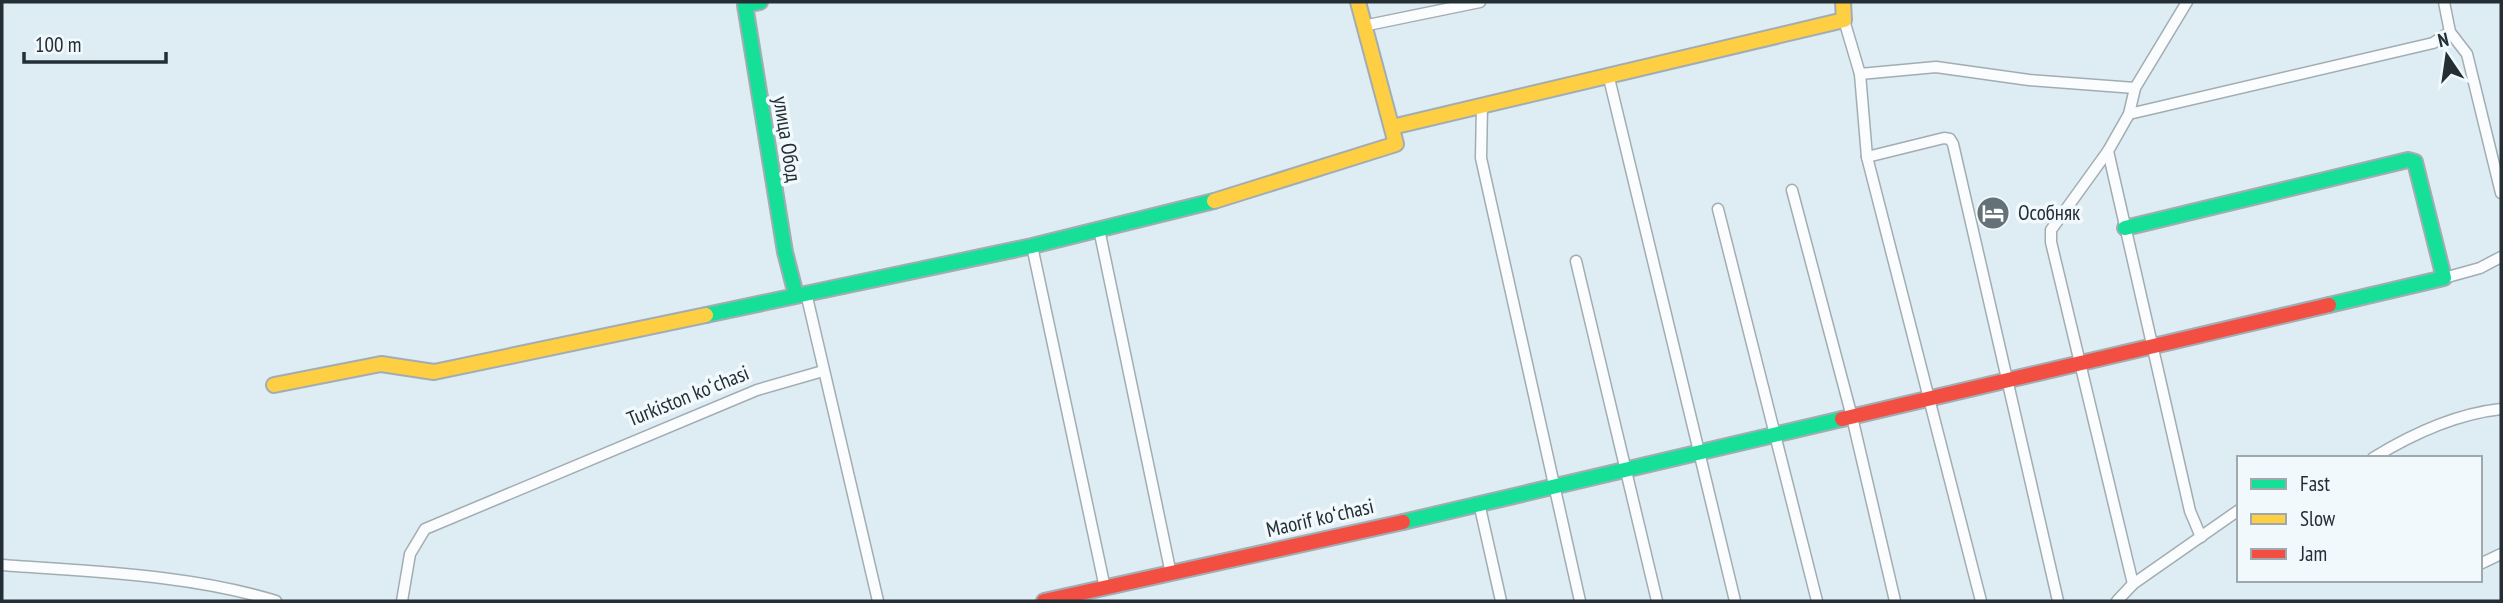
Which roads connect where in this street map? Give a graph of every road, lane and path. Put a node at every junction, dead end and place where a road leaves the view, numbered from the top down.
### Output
1 (760, 2) edge
2 (1358, 2) edge
3 (1480, 2) edge
4 (1843, 2) edge
5 (2187, 2) edge
6 (2444, 2) edge
7 (1844, 20) junction
8 (1363, 26) junction
9 (2450, 32) junction
10 (1860, 74) junction
11 (1608, 75) junction
12 (2136, 88) junction
13 (1482, 105) junction
14 (2129, 114) junction
15 (1392, 127) junction
16 (2108, 150) junction
17 (1867, 157) junction
18 (1792, 190) dead end
19 (2501, 193) edge
20 (1718, 209) dead end
21 (2125, 228) junction
22 (1099, 229) junction
23 (1032, 246) junction
24 (2501, 257) edge
25 (1576, 261) dead end
26 (2444, 278) junction
27 (801, 294) junction
28 (2152, 345) junction
29 (2077, 363) junction
30 (823, 371) junction
31 (2005, 380) junction
32 (274, 385) dead end
33 (1929, 398) junction
34 (2501, 410) edge
35 (1852, 417) junction
36 (1774, 435) junction
37 (1701, 451) junction
38 (2376, 456) edge
39 (1627, 468) junction
40 (1553, 485) junction
41 (1479, 503) junction
42 (2237, 511) edge
43 (2200, 537) junction
44 (2501, 554) edge
45 (2482, 563) edge
46 (2, 565) edge
47 (1171, 574) junction
48 (2133, 584) junction
49 (1105, 588) junction
50 (276, 601) edge
51 (402, 601) edge
52 (878, 601) edge
53 (1044, 601) edge
54 (1501, 601) edge
55 (1580, 601) edge
56 (1657, 601) edge
57 (1735, 601) edge
58 (1816, 601) edge
59 (1895, 601) edge
60 (1980, 601) edge
61 (2058, 601) edge
62 (2117, 601) edge

1 - 27 street, улица Обод
2 - 8 street
3 - 8 street
4 - 7 street
5 - 12 street
6 - 9 street
7 - 10 street
7 - 11 street
8 - 15 street
9 - 14 street
9 - 19 street
10 - 12 street
10 - 17 street
11 - 13 street
11 - 37 street
12 - 14 street
13 - 15 street
13 - 40 street
14 - 16 street
15 - 22 street
16 - 21 street
16 - 29 street
17 - 31 street
17 - 33 street
18 - 35 street
20 - 36 street
21 - 26 street
21 - 28 street
22 - 23 street
22 - 47 street
23 - 27 street
23 - 49 street
24 - 26 street
25 - 39 street
26 - 28 street, Maorif koʻchasi
27 - 30 street
27 - 32 street
28 - 29 street, Maorif koʻchasi
28 - 43 street
29 - 31 street, Maorif koʻchasi
29 - 48 street
30 - 51 street, Turkiston koʻchasi
30 - 52 street
31 - 33 street, Maorif koʻchasi
31 - 61 street
33 - 35 street, Maorif koʻchasi
33 - 60 street
34 - 38 street
35 - 36 street, Maorif koʻchasi
35 - 59 street
36 - 37 street, Maorif koʻchasi
36 - 58 street
37 - 39 street, Maorif koʻchasi
37 - 57 street
39 - 40 street, Maorif koʻchasi
39 - 56 street
40 - 41 street, Maorif koʻchasi
40 - 55 street
41 - 47 street, Maorif koʻchasi
41 - 54 street
42 - 43 street
43 - 48 street
44 - 45 street
46 - 50 street
47 - 49 street
48 - 62 street
49 - 53 street

